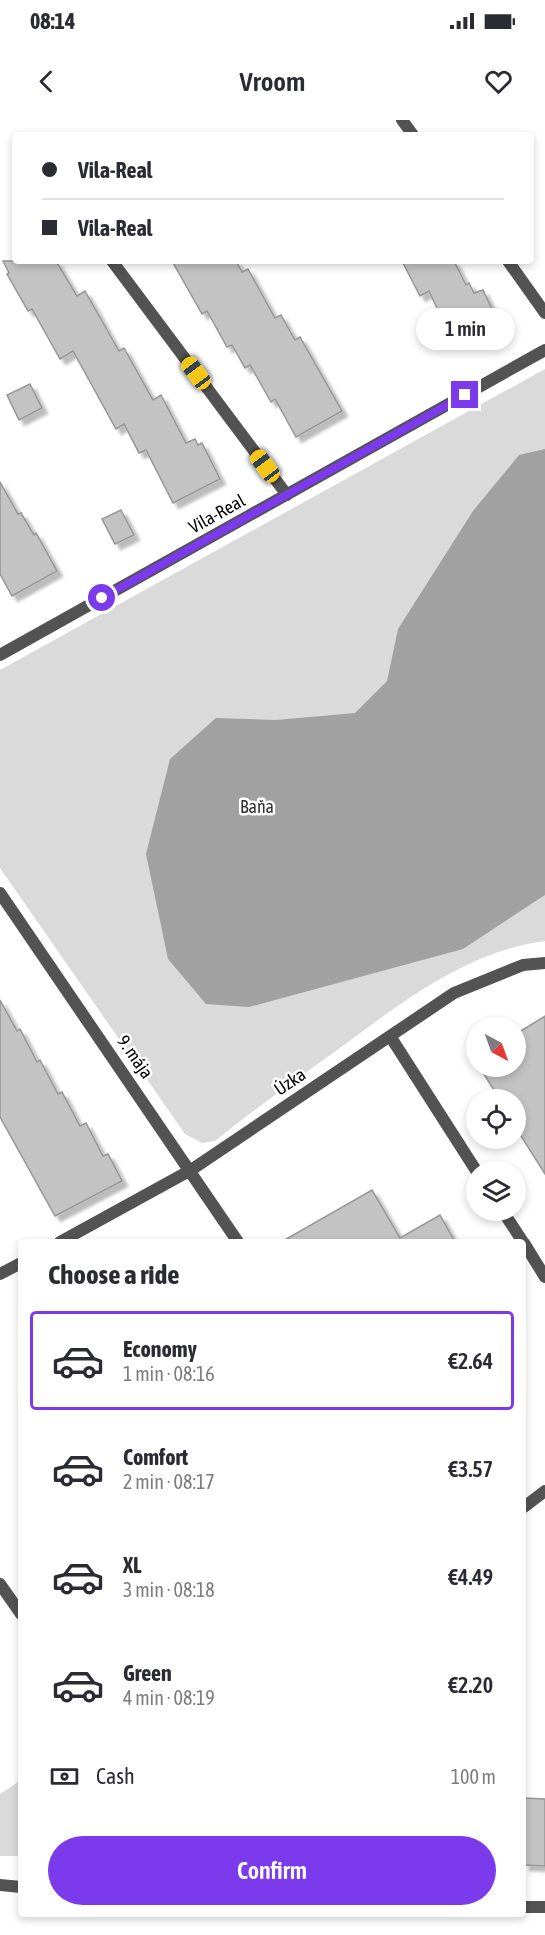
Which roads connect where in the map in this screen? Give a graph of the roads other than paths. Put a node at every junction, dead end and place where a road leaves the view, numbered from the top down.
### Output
1 (114, 264) edge
2 (510, 264) edge
3 (545, 314) edge
4 (545, 350) edge
5 (286, 495) junction
6 (0, 655) edge
7 (0, 893) edge
8 (545, 963) edge
9 (390, 1036) junction
10 (470, 1161) edge
11 (191, 1170) junction
12 (509, 1221) edge
13 (65, 1239) edge
14 (236, 1239) edge
15 (520, 1239) edge
16 (526, 1248) edge
17 (18, 1265) edge
18 (0, 1274) edge
19 (545, 1277) edge
20 (545, 1491) edge
21 (526, 1505) edge
22 (0, 1584) edge
23 (18, 1610) edge
24 (0, 1885) edge
25 (18, 1887) edge
26 (526, 1907) edge
27 (545, 1907) edge

1 - 5 street
2 - 3 street
4 - 5 street, Vila-Real
5 - 6 street, Vila-Real
7 - 11 street, 9. mája
8 - 9 street, Úzka
9 - 10 street
9 - 11 street, Úzka
11 - 13 street, Úzka
11 - 14 street, 9. mája
12 - 15 street
16 - 19 street
17 - 18 street
20 - 21 street
22 - 23 street
24 - 25 street
26 - 27 street

